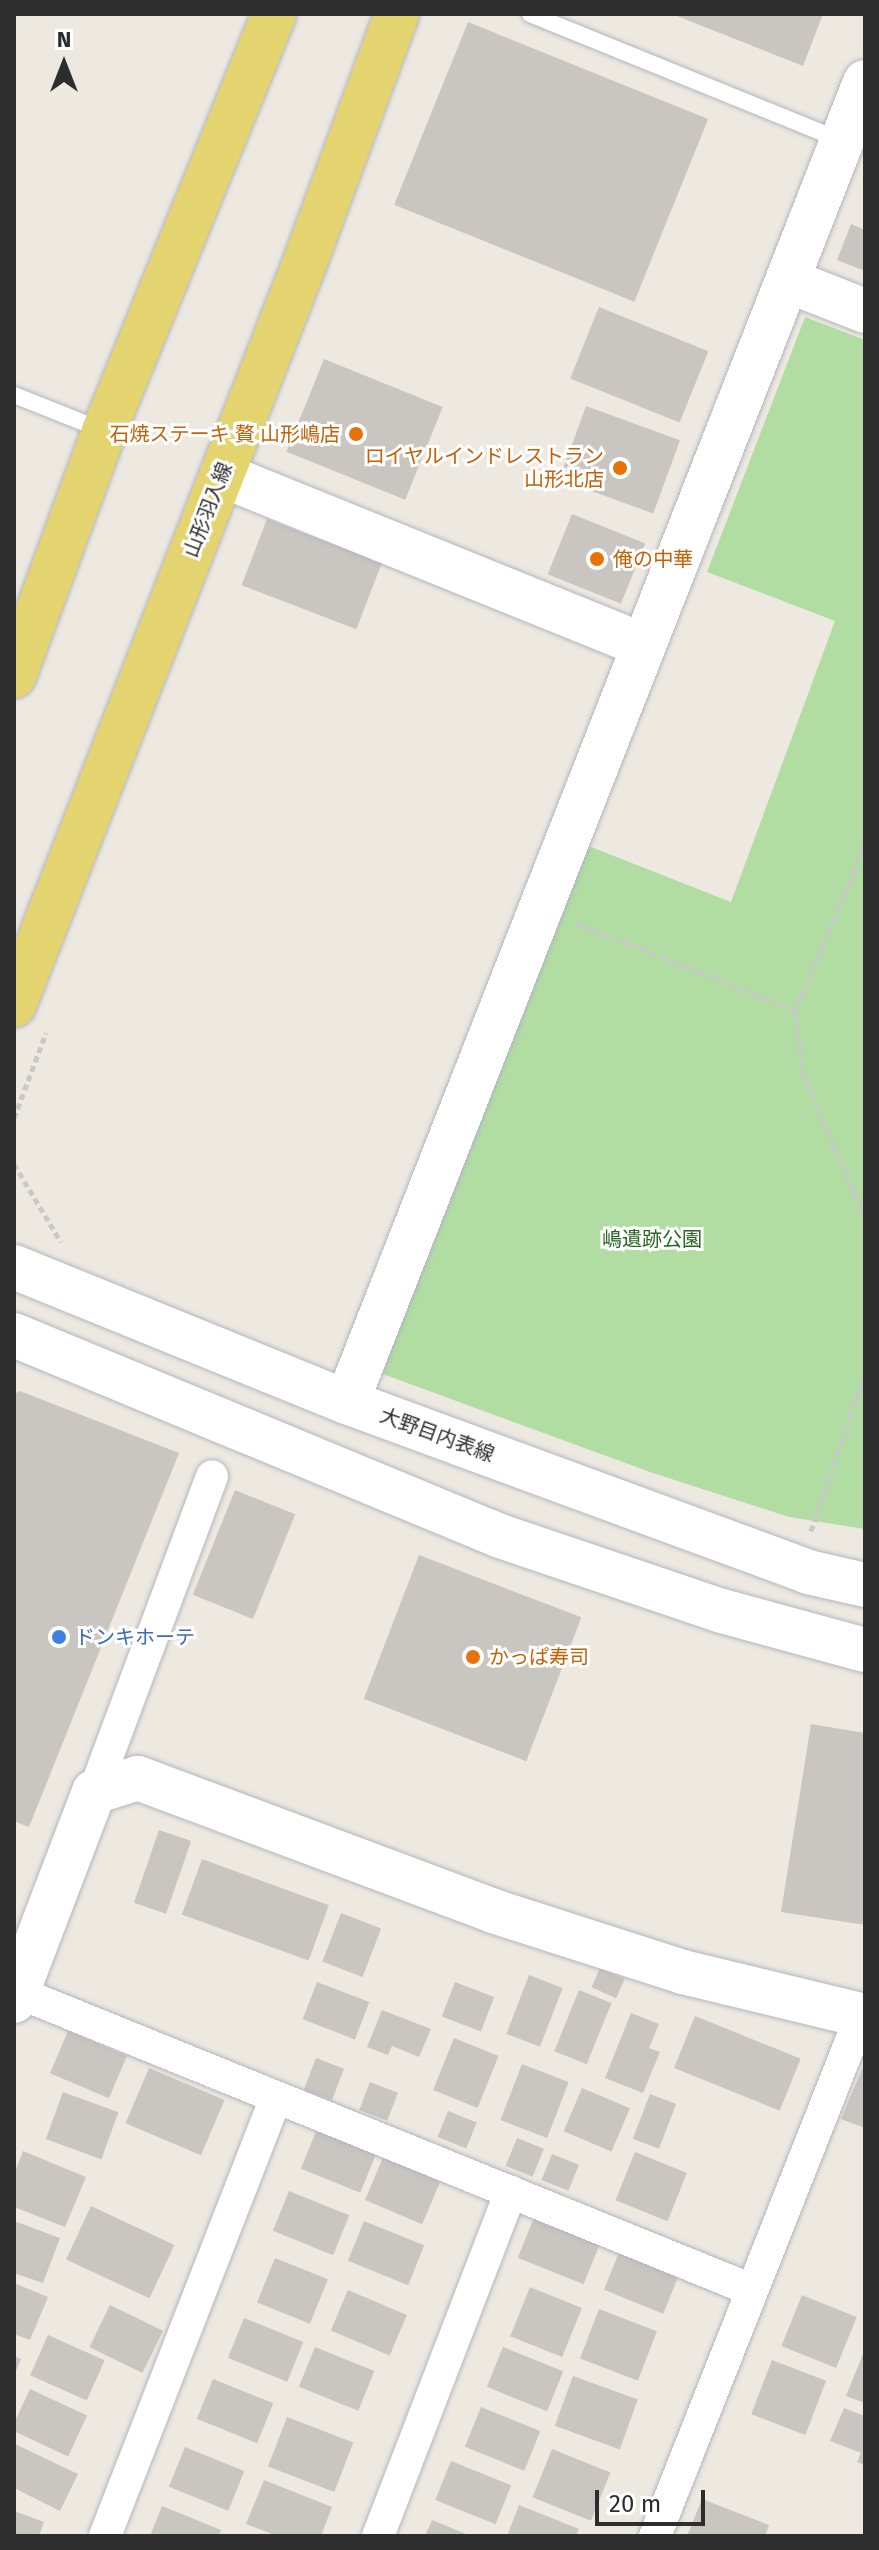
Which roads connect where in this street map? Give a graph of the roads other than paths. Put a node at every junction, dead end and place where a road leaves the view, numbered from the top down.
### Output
1 (274, 14) edge
2 (397, 14) edge
3 (530, 14) edge
4 (865, 82) edge
5 (841, 141) junction
6 (789, 281) junction
7 (865, 311) edge
8 (14, 395) edge
9 (104, 431) junction
10 (222, 475) junction
11 (643, 645) junction
12 (14, 676) edge
13 (14, 1005) edge
14 (14, 1267) edge
15 (14, 1335) edge
16 (347, 1402) junction
17 (212, 1476) dead end
18 (865, 1585) edge
19 (865, 1650) edge
20 (94, 1792) junction
21 (16, 1996) edge
22 (863, 2016) edge
23 (276, 2098) junction
24 (511, 2192) junction
25 (752, 2290) junction
26 (105, 2536) edge
27 (378, 2536) edge
28 (655, 2536) edge

1 - 9 main road
2 - 10 main road, 山形羽入線
3 - 5 lane
4 - 5 street
5 - 6 street
6 - 7 street
6 - 11 street
8 - 9 lane
9 - 12 main road
10 - 11 street
10 - 13 main road, 山形羽入線
11 - 16 street
14 - 16 street, 大野目内表線
15 - 19 street
16 - 18 street, 大野目内表線
17 - 20 street
20 - 21 street
20 - 22 street
21 - 23 street
22 - 25 street
23 - 24 street
23 - 26 street
24 - 25 street
24 - 27 street
25 - 28 street

